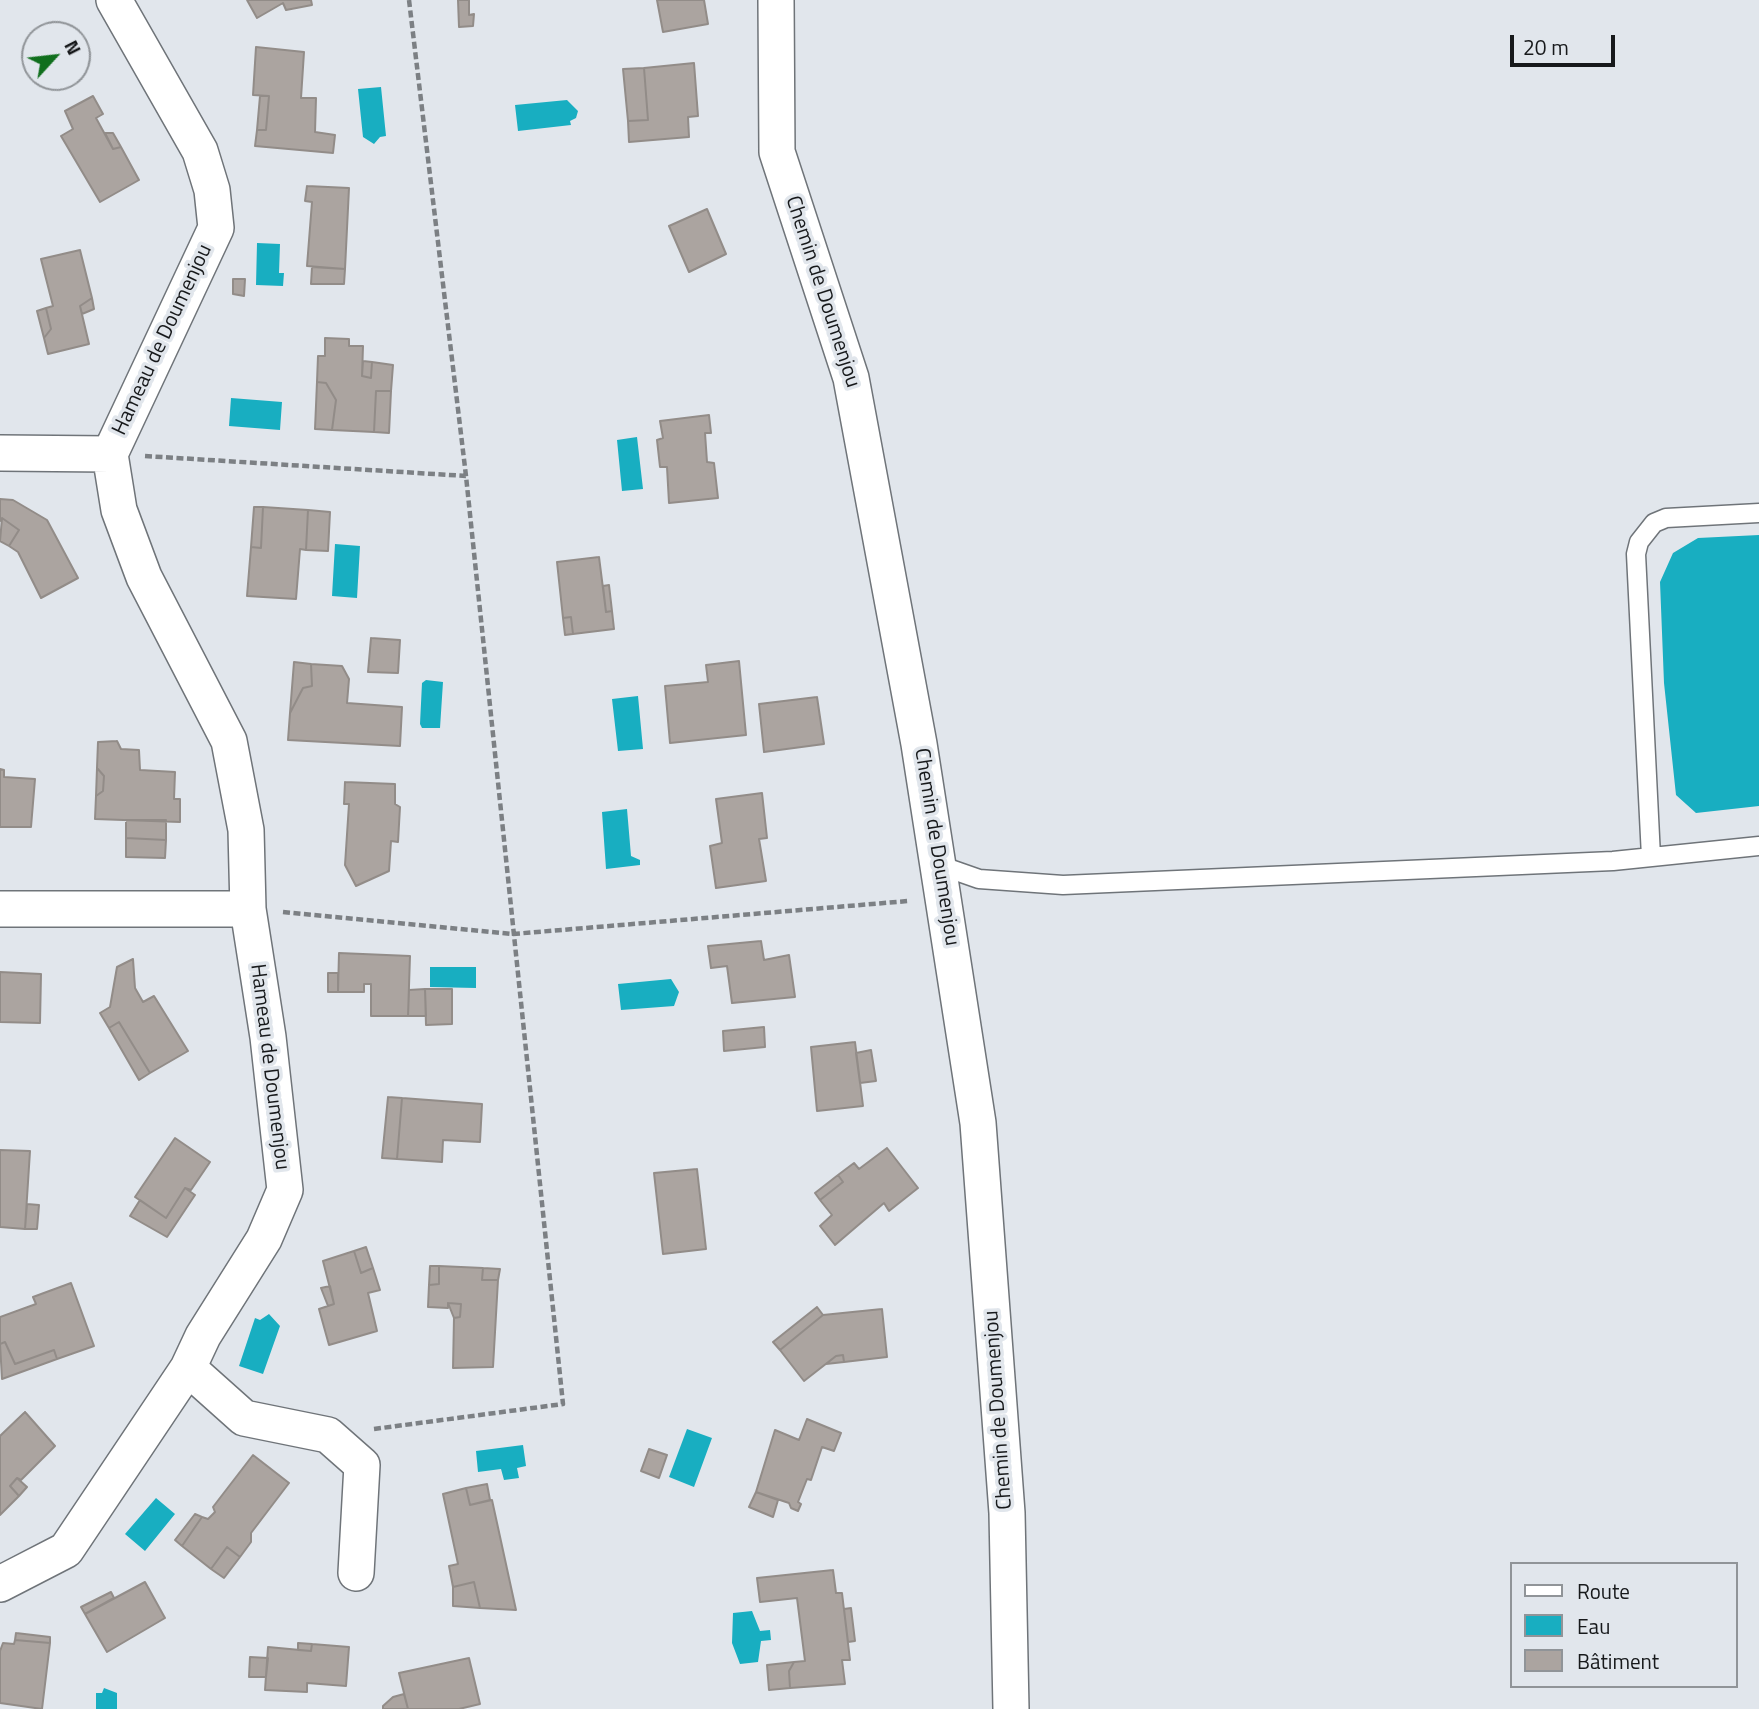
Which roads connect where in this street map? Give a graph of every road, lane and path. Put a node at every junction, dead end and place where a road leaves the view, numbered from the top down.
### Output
1 (114, 0) edge
2 (409, 0) edge
3 (776, 0) edge
4 (0, 453) edge
5 (110, 454) junction
6 (466, 476) junction
7 (1759, 513) edge
8 (1759, 846) edge
9 (1651, 857) junction
10 (942, 881) junction
11 (0, 909) edge
12 (248, 909) junction
13 (513, 934) junction
14 (188, 1368) junction
15 (328, 1435) junction
16 (356, 1573) dead end
17 (0, 1584) edge
18 (1011, 1709) edge

1 - 5 street, Hameau de Doumenjou
2 - 6 path
3 - 10 street, Chemin de Doumenjou
4 - 5 street, Hameau de Doumenjou
5 - 6 path
5 - 12 street, Hameau de Doumenjou
6 - 13 path
7 - 9 lane
8 - 9 lane
9 - 10 lane
10 - 13 path
10 - 18 street, Chemin de Doumenjou
11 - 12 street
12 - 13 path
12 - 14 street, Hameau de Doumenjou
13 - 15 path
14 - 15 street
14 - 17 street, Hameau de Doumenjou
15 - 16 street

